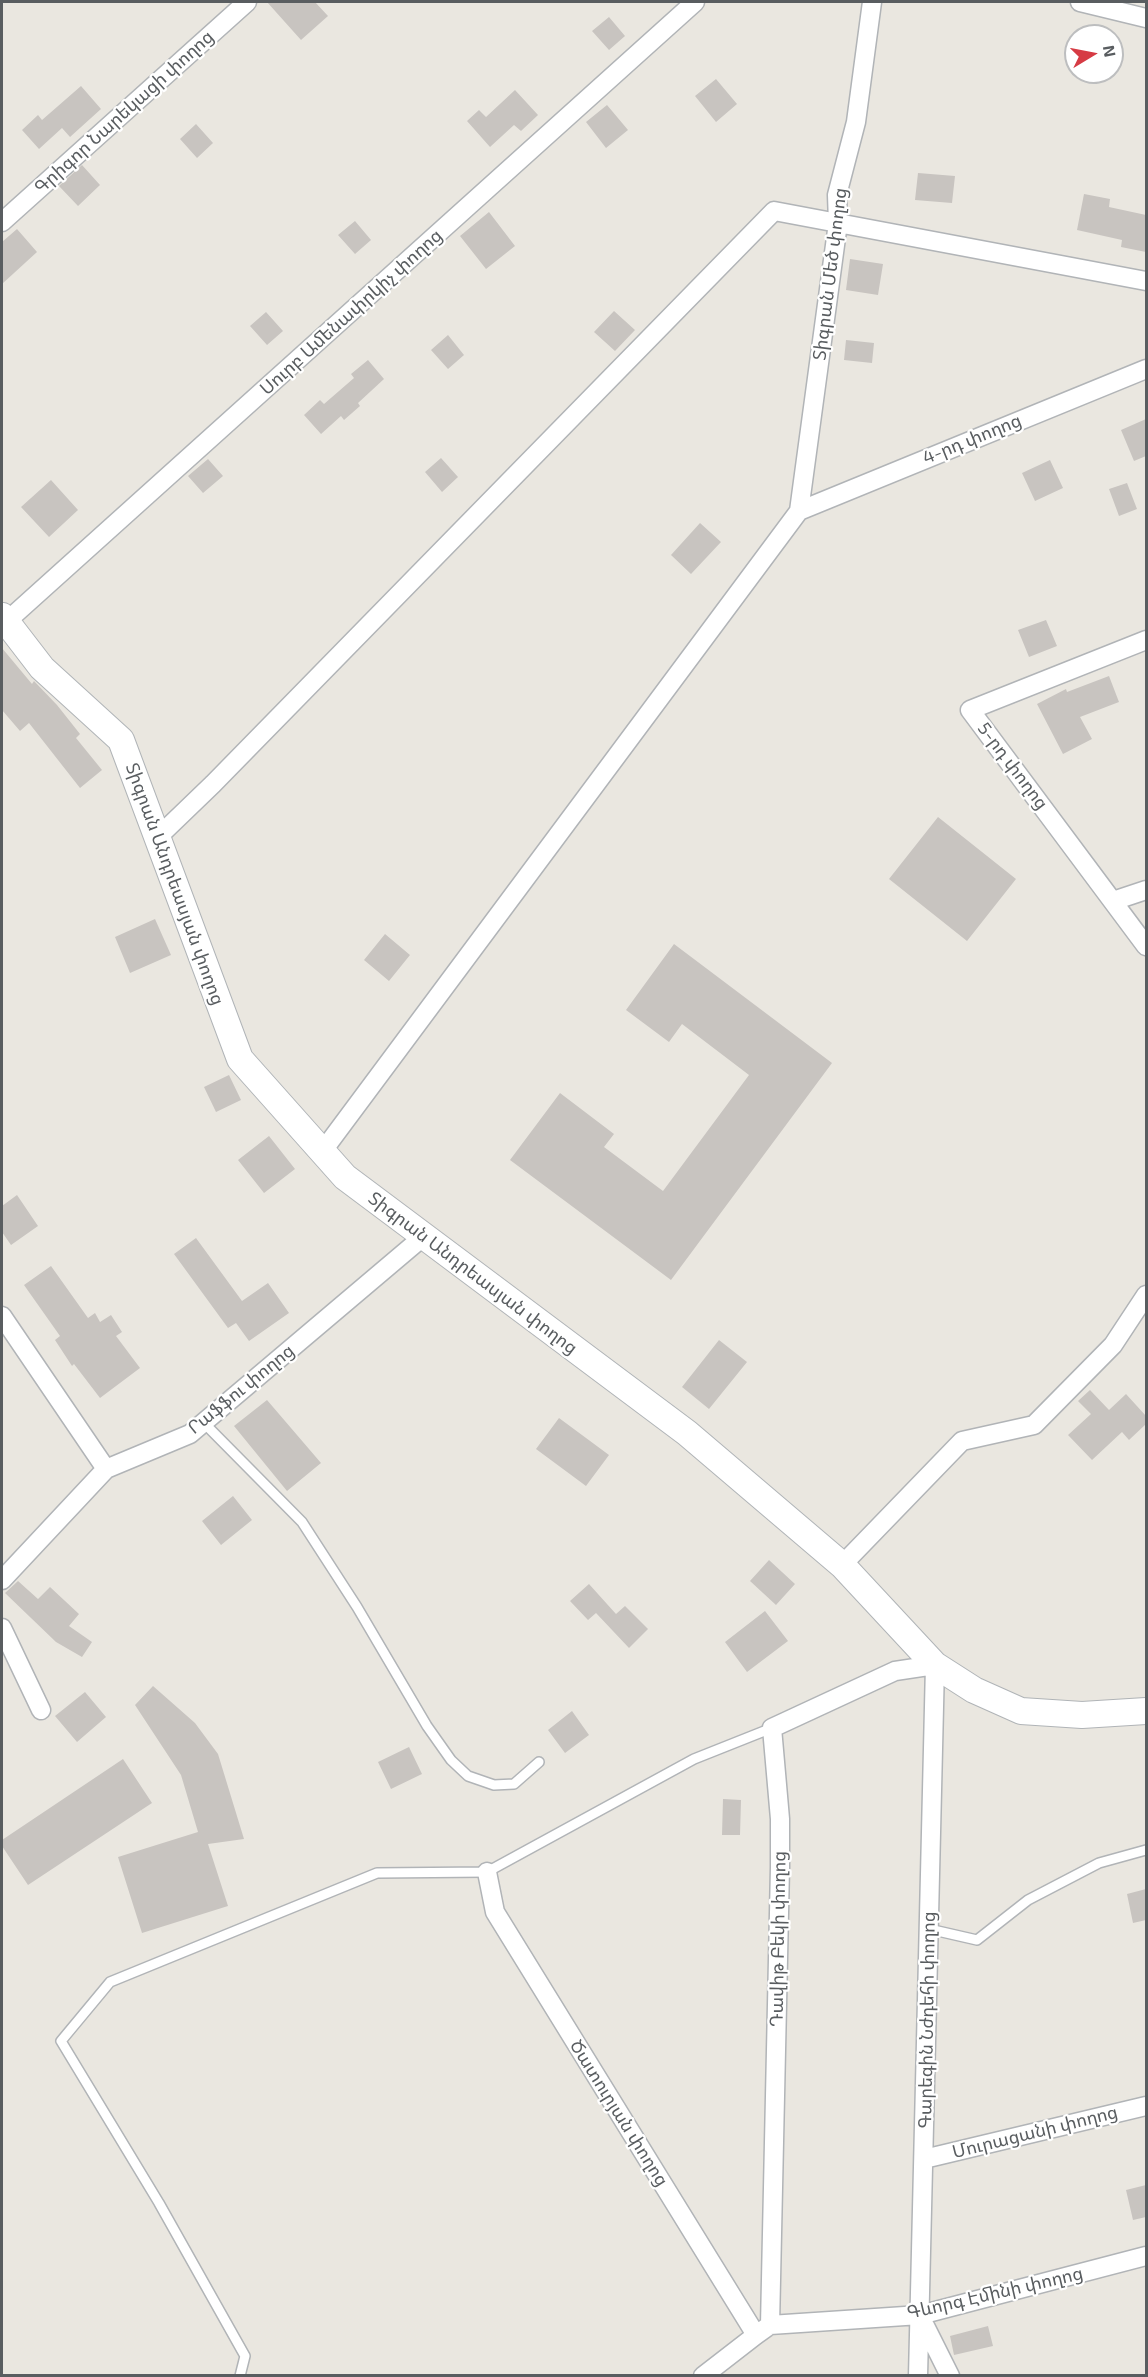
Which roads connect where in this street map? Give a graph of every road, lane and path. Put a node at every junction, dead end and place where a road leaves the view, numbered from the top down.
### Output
1 (247, 2) edge
2 (695, 2) edge
3 (872, 2) edge
4 (1080, 2) edge
5 (1146, 18) edge
6 (2, 222) edge
7 (838, 223) junction
8 (1146, 281) edge
9 (1146, 369) edge
10 (799, 511) junction
11 (4, 619) edge
12 (1146, 640) edge
13 (159, 836) junction
14 (1146, 890) edge
15 (1113, 902) junction
16 (1146, 946) edge
17 (322, 1152) junction
18 (424, 1236) junction
19 (1146, 1295) edge
20 (2, 1316) edge
21 (203, 1422) junction
22 (106, 1469) junction
23 (842, 1565) junction
24 (2, 1580) edge
25 (2, 1628) edge
26 (935, 1665) junction
27 (41, 1710) dead end
28 (1146, 1711) edge
29 (772, 1728) junction
30 (539, 1762) dead end
31 (1146, 1850) edge
32 (487, 1872) junction
33 (929, 1929) junction
34 (1146, 2106) edge
35 (924, 2159) junction
36 (1146, 2256) edge
37 (920, 2315) junction
38 (763, 2330) junction
39 (240, 2376) edge
40 (702, 2376) edge
41 (918, 2376) edge
42 (950, 2376) edge

1 - 6 street, Գրիգոր Նարեկացի փողոց
2 - 11 street, Սուրբ Ամենափրկիչ փողոց
3 - 7 street, Տիգրան Մեծ փողոց
4 - 5 street
7 - 8 street
7 - 10 street, Տիգրան Մեծ փողոց
7 - 13 street
9 - 10 street, 4-րդ փողոց
10 - 17 street
11 - 13 main road, Տիգրան Անդրեասյան փողոց
12 - 15 street, 5-րդ փողոց
13 - 17 main road, Տիգրան Անդրեասյան փողոց
14 - 15 street
15 - 16 street, 5-րդ փողոց
17 - 18 main road, Տիգրան Անդրեասյան փողոց
18 - 21 street, Րաֆֆու փողոց
18 - 23 main road, Տիգրան Անդրեասյան փողոց
19 - 23 street
20 - 22 street
21 - 22 street, Րաֆֆու փողոց
21 - 30 lane
22 - 24 street, Րաֆֆու փողոց
23 - 26 main road, Տիգրան Անդրեասյան փողոց
25 - 27 street
26 - 28 main road, Տիգրան Անդրեասյան փողոց
26 - 29 street
26 - 33 street, Գարեգին Նժդեհի փողոց
29 - 32 lane
29 - 38 street, Դավիթ Բեկի փողոց
31 - 33 lane
32 - 38 street, Ծատուրյան փողոց
32 - 39 lane
33 - 35 street, Գարեգին Նժդեհի փողոց
34 - 35 street, Մուրացանի փողոց
35 - 37 street, Գարեգին Նժդեհի փողոց
36 - 37 street, Գևորգ Էմինի փողոց
37 - 38 street, Գևորգ Էմինի փողոց
37 - 41 street, Գարեգին Նժդեհի փողոց
37 - 42 street
38 - 40 street

